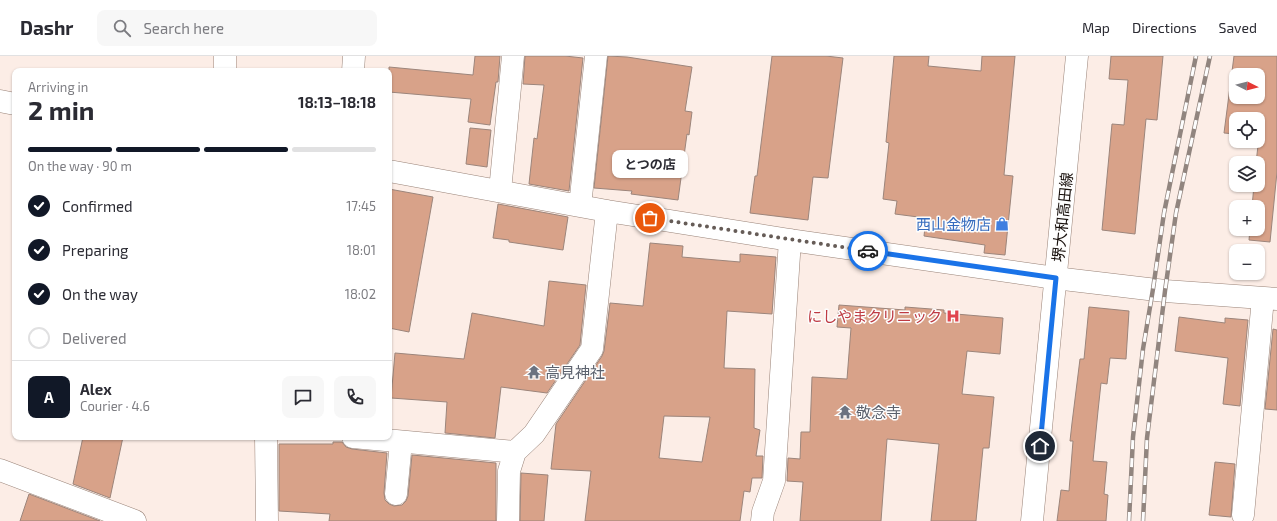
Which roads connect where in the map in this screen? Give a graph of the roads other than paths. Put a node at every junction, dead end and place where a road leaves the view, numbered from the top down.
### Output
1 (225, 56) edge
2 (354, 56) edge
3 (514, 56) edge
4 (596, 56) edge
5 (1077, 56) edge
6 (225, 68) edge
7 (353, 68) edge
8 (0, 101) edge
9 (12, 103) edge
10 (392, 172) edge
11 (500, 191) junction
12 (580, 206) junction
13 (607, 212) junction
14 (790, 240) junction
15 (1056, 278) junction
16 (1270, 298) edge
17 (266, 440) edge
18 (382, 440) edge
19 (401, 442) junction
20 (515, 452) junction
21 (0, 470) edge
22 (396, 494) dead end
23 (1243, 515) dead end
24 (135, 521) edge
25 (267, 521) edge
26 (508, 521) edge
27 (762, 521) edge
28 (1032, 521) edge

1 - 6 street
2 - 7 street
3 - 11 street
4 - 12 street
5 - 15 street, 堺大和高田線
8 - 9 street
10 - 11 street
11 - 12 street
12 - 13 street
13 - 14 street
13 - 20 street
14 - 15 street
14 - 27 street
15 - 16 street
15 - 28 street, 堺大和高田線
16 - 23 street
17 - 25 street
18 - 19 street
19 - 20 street
19 - 22 street
20 - 26 street
21 - 24 street

